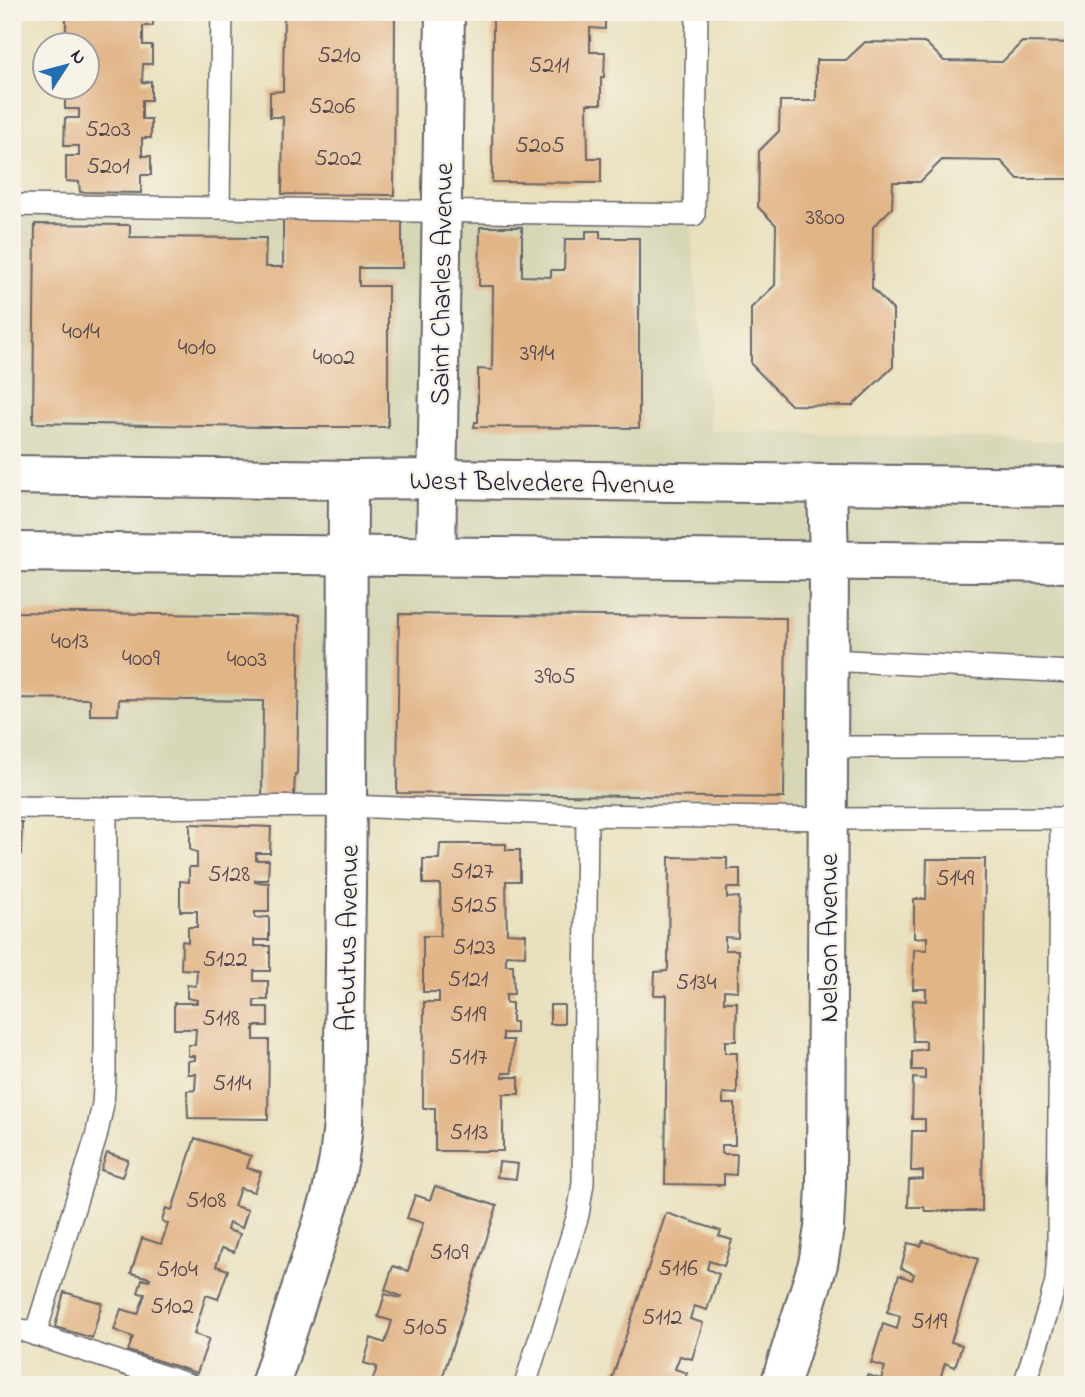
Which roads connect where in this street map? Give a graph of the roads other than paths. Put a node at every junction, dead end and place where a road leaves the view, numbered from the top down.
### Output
1 (222, 12) edge
2 (445, 12) edge
3 (697, 12) edge
4 (12, 205) edge
5 (219, 207) junction
6 (442, 210) junction
7 (12, 475) edge
8 (348, 480) junction
9 (437, 480) junction
10 (827, 484) junction
11 (1073, 487) edge
12 (12, 552) edge
13 (348, 555) junction
14 (436, 555) junction
15 (829, 560) junction
16 (1073, 563) edge
17 (828, 660) junction
18 (1073, 672) edge
19 (828, 747) junction
20 (1073, 747) edge
21 (347, 806) junction
22 (12, 807) edge
23 (107, 808) junction
24 (587, 815) junction
25 (1067, 818) edge
26 (827, 819) junction
27 (12, 1327) edge
28 (35, 1335) junction
29 (190, 1385) edge
30 (270, 1385) edge
31 (525, 1385) edge
32 (780, 1385) edge
33 (1024, 1385) edge

1 - 5 lane
2 - 6 street, Saint Charles Avenue
3 - 6 lane
4 - 5 lane
5 - 6 lane
6 - 9 street, Saint Charles Avenue
7 - 8 street, West Belvedere Avenue
8 - 9 street, West Belvedere Avenue
8 - 13 street, Arbutus Avenue
9 - 10 street, West Belvedere Avenue
9 - 14 street, Saint Charles Avenue
10 - 11 street, West Belvedere Avenue
10 - 15 street, Nelson Avenue
12 - 13 street
13 - 14 street
13 - 21 street, Arbutus Avenue
14 - 15 street
15 - 16 street
15 - 17 street, Nelson Avenue
17 - 18 lane
17 - 19 street, Nelson Avenue
19 - 20 lane
19 - 26 street, Nelson Avenue
21 - 23 lane
21 - 24 lane
21 - 30 street, Arbutus Avenue
22 - 23 lane
23 - 28 lane
24 - 26 lane
24 - 31 lane
25 - 26 lane
25 - 33 lane
26 - 32 street, Nelson Avenue
27 - 28 lane
28 - 29 lane

